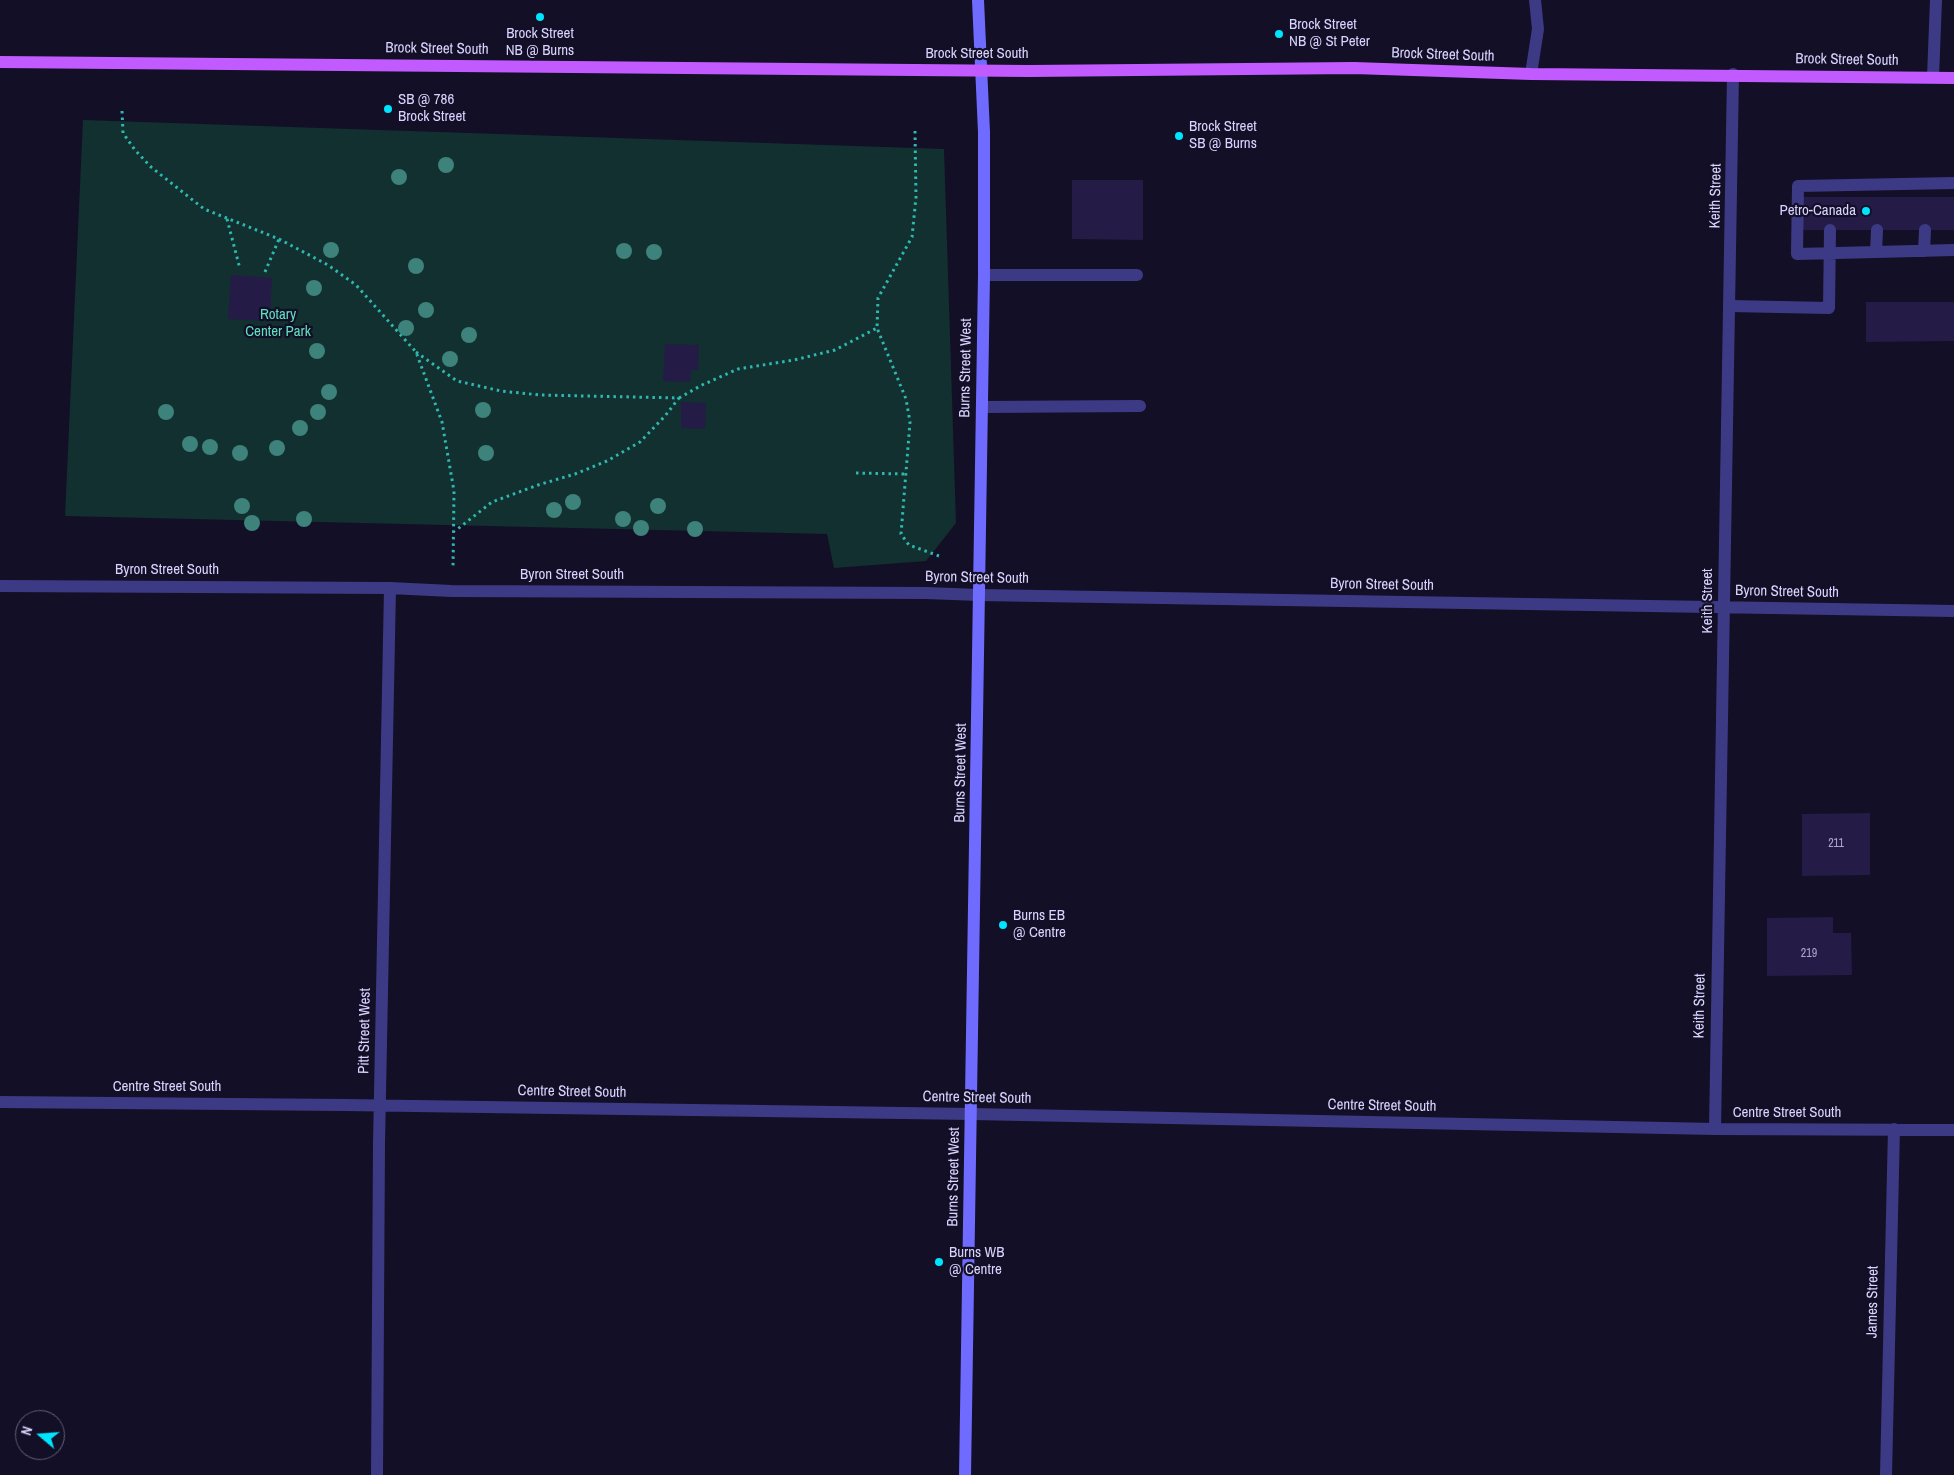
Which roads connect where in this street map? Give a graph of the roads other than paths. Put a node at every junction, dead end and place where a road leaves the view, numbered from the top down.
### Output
1 (978, 0) edge
2 (1535, 0) edge
3 (1936, 0) edge
4 (0, 62) edge
5 (982, 70) junction
6 (1531, 74) junction
7 (1733, 74) junction
8 (1933, 77) junction
9 (1954, 78) edge
10 (1954, 183) edge
11 (1926, 184) junction
12 (1926, 197) dead end
13 (1830, 230) dead end
14 (1877, 230) dead end
15 (1925, 230) dead end
16 (1954, 250) edge
17 (1924, 251) junction
18 (1876, 252) junction
19 (1830, 253) junction
20 (984, 275) junction
21 (1137, 276) dead end
22 (1730, 306) junction
23 (1140, 406) dead end
24 (982, 407) junction
25 (0, 586) edge
26 (390, 588) junction
27 (979, 595) junction
28 (1724, 608) junction
29 (1954, 611) edge
30 (0, 1102) edge
31 (381, 1105) junction
32 (972, 1114) junction
33 (1715, 1129) junction
34 (1894, 1130) junction
35 (1954, 1130) edge
36 (377, 1475) edge
37 (966, 1475) edge
38 (1886, 1475) edge

1 - 5 street, Burns Street West
2 - 6 street
3 - 8 street
4 - 5 main road, Brock Street South
5 - 6 main road, Brock Street South
5 - 20 street, Burns Street West
6 - 7 main road, Brock Street South
7 - 8 main road, Brock Street South
7 - 22 street, Keith Street
8 - 9 main road, Brock Street South
10 - 11 street
11 - 12 street
11 - 19 street
13 - 19 street
14 - 18 street
15 - 17 street
16 - 17 street
17 - 18 street
18 - 19 street
19 - 22 street
20 - 21 street
20 - 24 street, Burns Street West
22 - 28 street, Keith Street
23 - 24 street
24 - 27 street, Burns Street West
25 - 26 street, Byron Street South
26 - 27 street, Byron Street South
26 - 31 street, Pitt Street West
27 - 28 street, Byron Street South
27 - 32 street, Burns Street West
28 - 29 street, Byron Street South
28 - 33 street, Keith Street
30 - 31 street, Centre Street South
31 - 32 street, Centre Street South
31 - 36 street, Pitt Street West
32 - 33 street, Centre Street South
32 - 37 street, Burns Street West
33 - 34 street, Centre Street South
34 - 35 street, Centre Street South
34 - 38 street, James Street

